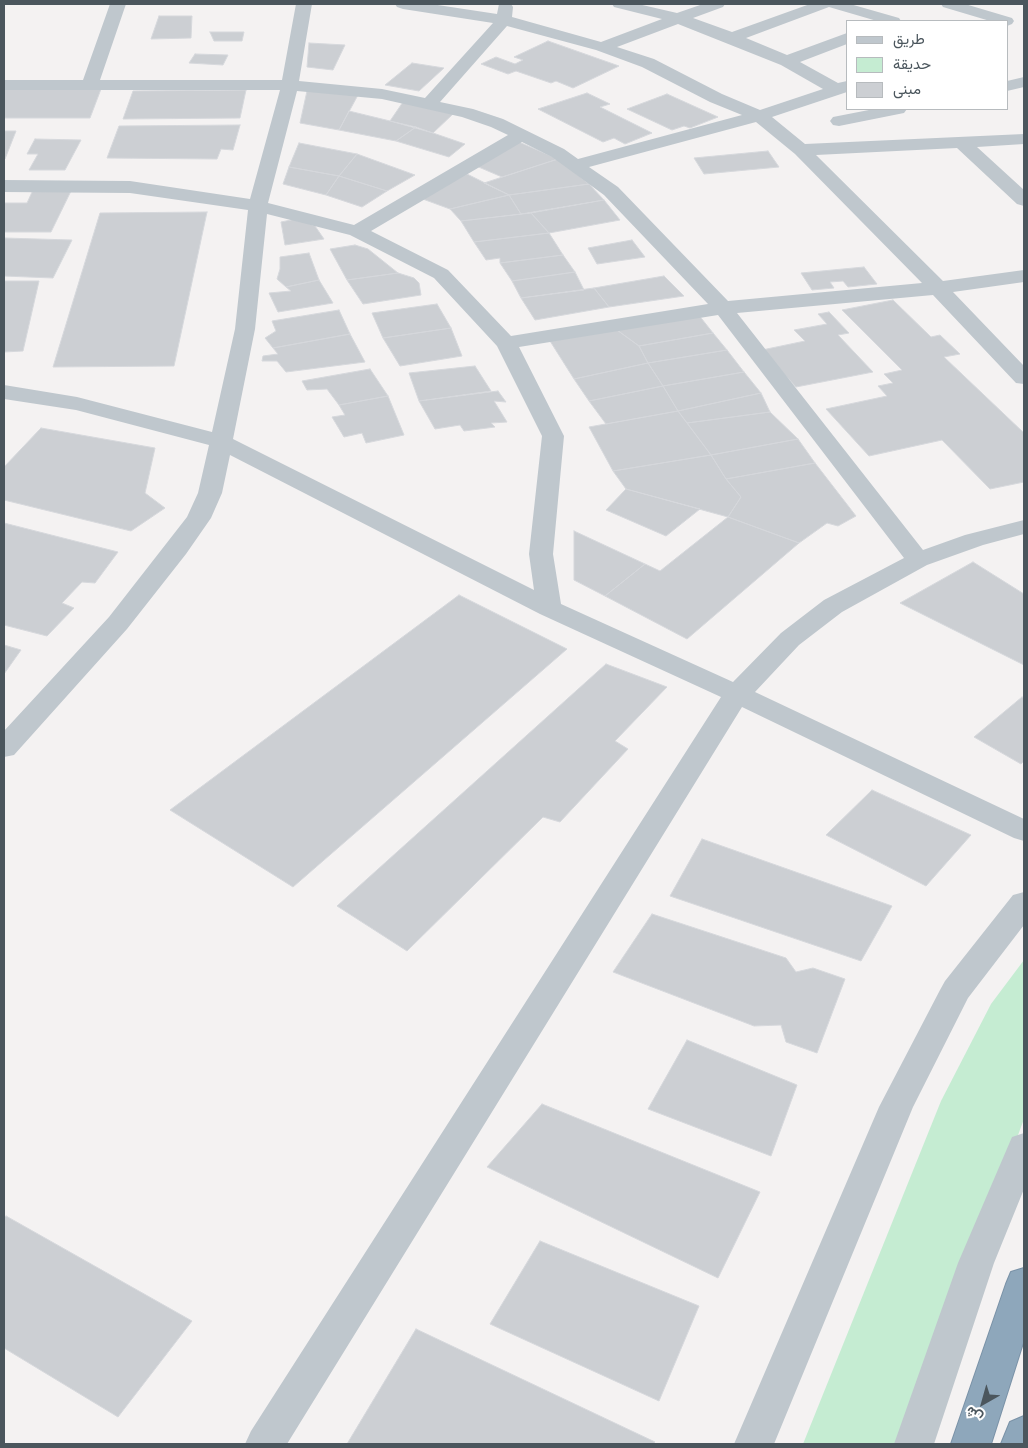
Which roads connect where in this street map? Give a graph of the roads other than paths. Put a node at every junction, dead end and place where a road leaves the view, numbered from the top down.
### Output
1 (118, 4) edge
2 (304, 4) edge
3 (403, 4) edge
4 (505, 4) edge
5 (620, 4) edge
6 (717, 4) edge
7 (824, 4) edge
8 (834, 4) edge
9 (949, 4) edge
10 (439, 6) edge
11 (677, 18) junction
12 (504, 20) junction
13 (889, 20) edge
14 (1004, 20) edge
15 (732, 38) junction
16 (846, 38) edge
17 (602, 47) junction
18 (787, 61) junction
19 (1024, 82) edge
20 (90, 83) junction
21 (4, 84) edge
22 (290, 85) junction
23 (1008, 86) edge
24 (842, 88) edge
25 (429, 104) junction
26 (893, 110) edge
27 (759, 116) junction
28 (840, 121) dead end
29 (521, 134) junction
30 (1024, 139) edge
31 (960, 141) junction
32 (801, 150) junction
33 (576, 165) junction
34 (4, 186) edge
35 (1024, 200) edge
36 (258, 206) junction
37 (357, 232) junction
38 (1024, 276) edge
39 (938, 288) junction
40 (723, 308) junction
41 (506, 343) junction
42 (1024, 378) edge
43 (4, 392) edge
44 (222, 442) junction
45 (1024, 527) edge
46 (918, 560) junction
47 (549, 608) junction
48 (737, 694) junction
49 (4, 748) edge
50 (1024, 831) edge
51 (1024, 903) edge
52 (1024, 1147) edge
53 (1024, 1284) edge
54 (1024, 1435) edge
55 (265, 1444) edge
56 (754, 1444) edge
57 (914, 1444) edge
58 (971, 1444) edge
59 (1022, 1444) edge

1 - 20 street
2 - 22 street
3 - 10 street
4 - 12 street
5 - 11 street
6 - 11 street
7 - 15 street
8 - 13 street
9 - 14 street
10 - 12 street
11 - 15 street
11 - 17 street
12 - 17 street
12 - 25 street
15 - 18 street
16 - 18 street
17 - 27 street
18 - 24 street
19 - 23 street
20 - 21 street
20 - 22 street
22 - 25 street
22 - 36 street
24 - 27 street
25 - 29 street
26 - 28 street
27 - 32 street
27 - 33 street
29 - 33 street
29 - 37 street
30 - 31 street
31 - 32 street
31 - 35 street
32 - 39 street
33 - 40 street
34 - 36 street
36 - 37 street
36 - 44 street
37 - 41 street
38 - 39 street
39 - 40 street
39 - 42 street
40 - 41 street
40 - 46 street
41 - 47 street
43 - 44 street
44 - 47 street
44 - 49 street
45 - 46 street
46 - 48 street
47 - 48 street
48 - 50 street
48 - 55 street
51 - 56 street
52 - 57 street
53 - 58 highway
54 - 59 highway

